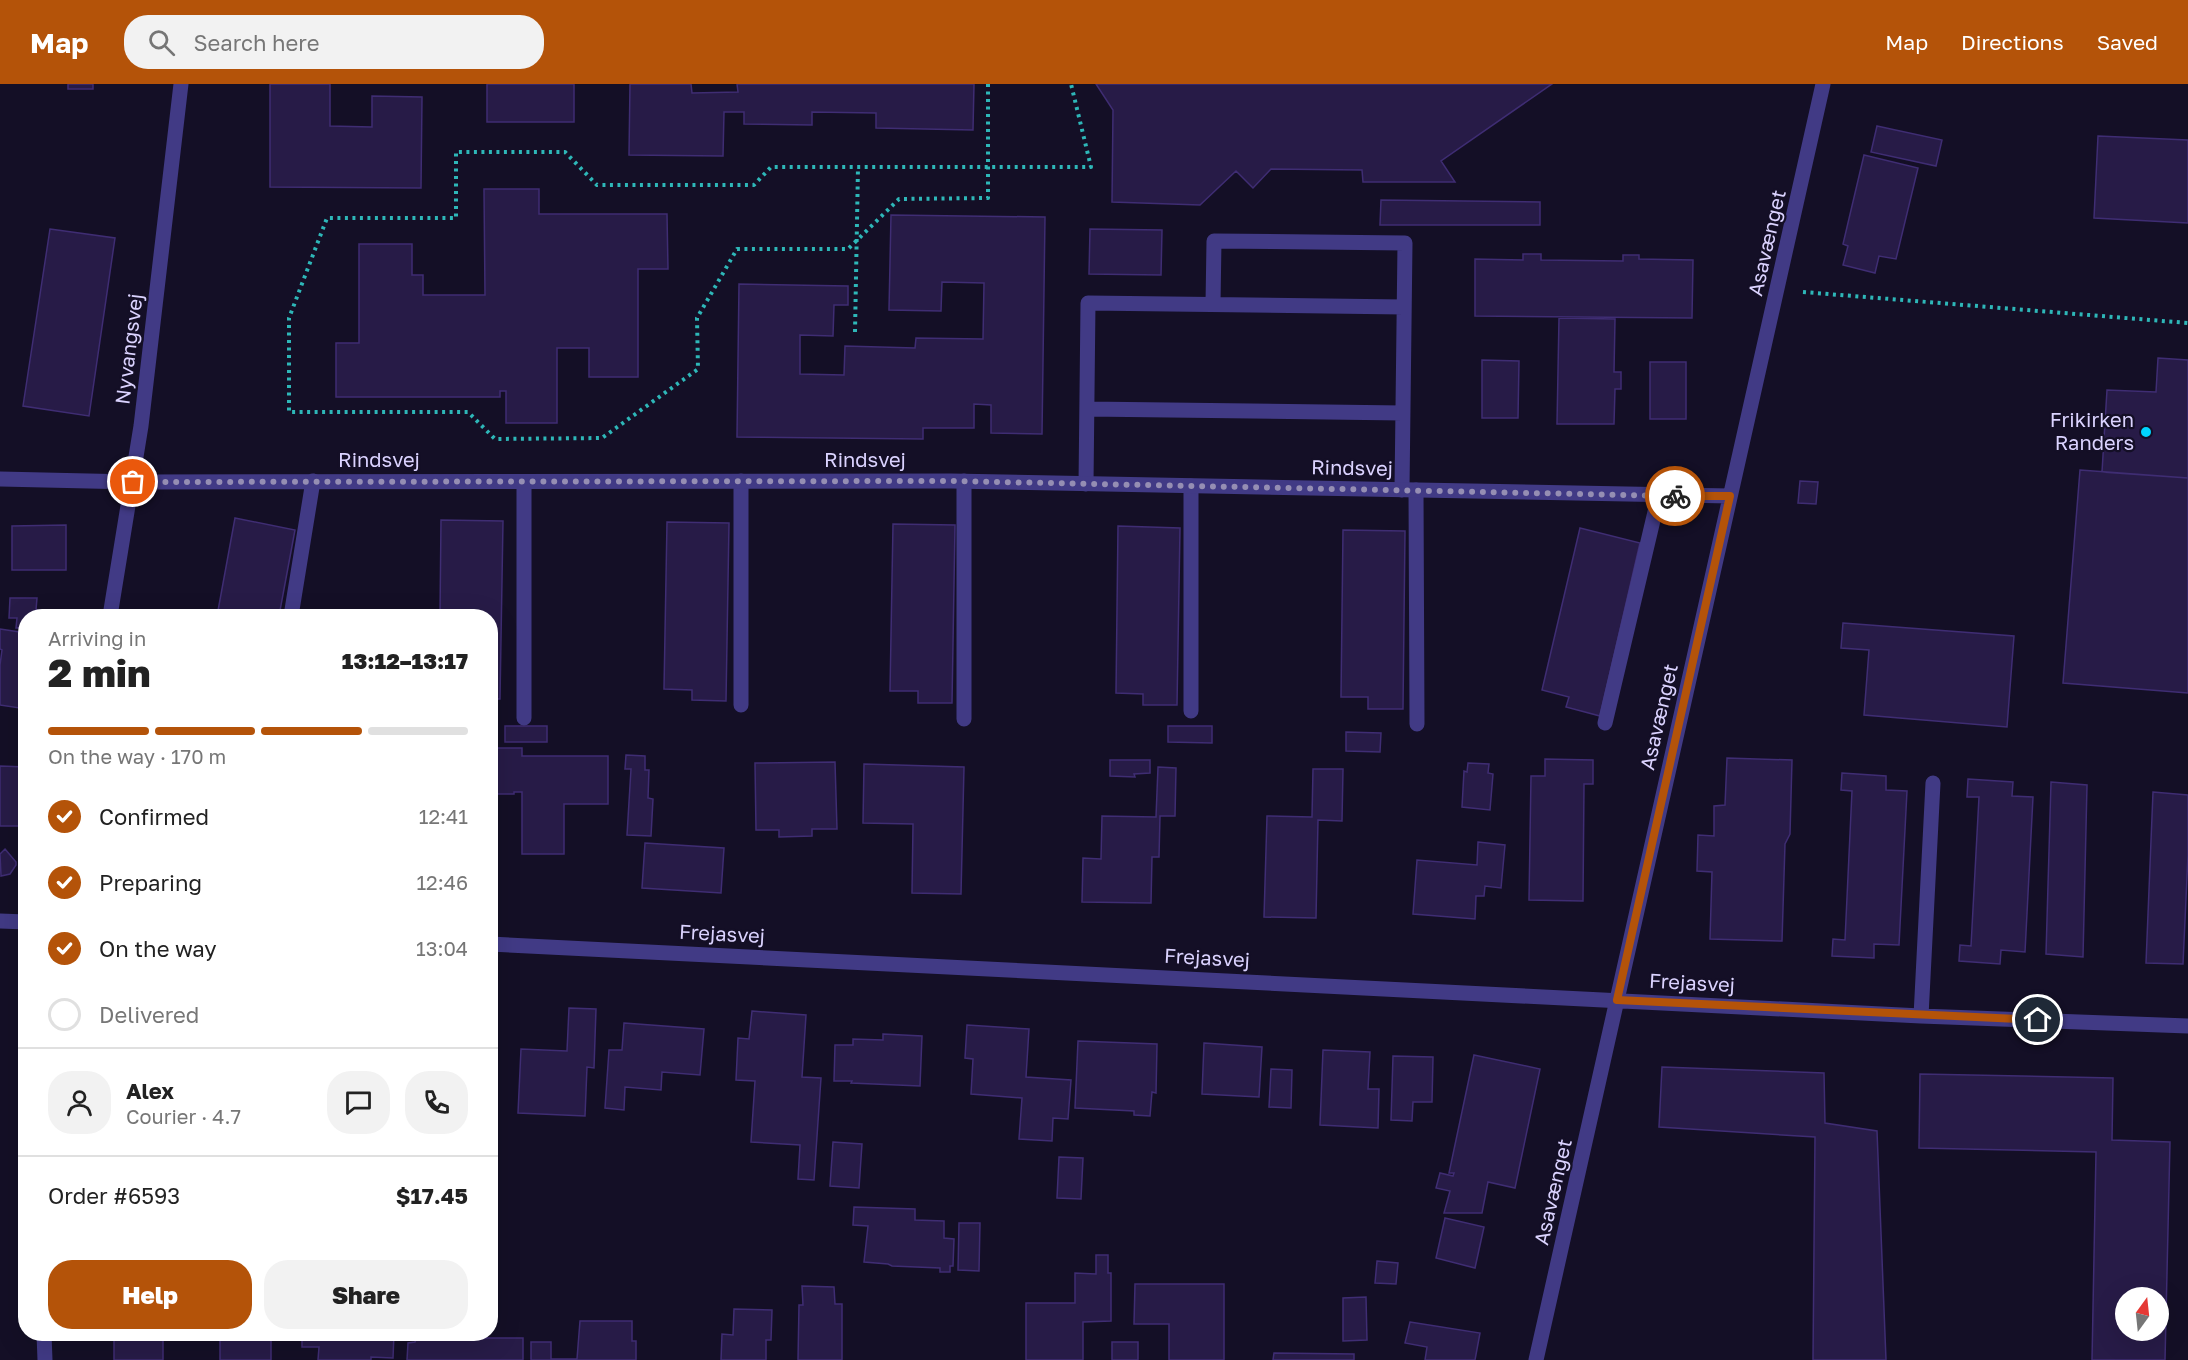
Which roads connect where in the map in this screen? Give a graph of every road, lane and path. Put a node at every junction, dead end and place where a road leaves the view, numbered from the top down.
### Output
1 (181, 84) edge
2 (988, 84) edge
3 (1071, 84) edge
4 (1823, 84) edge
5 (858, 167) junction
6 (988, 167) junction
7 (857, 241) junction
8 (1778, 288) junction
9 (1213, 304) junction
10 (1404, 307) junction
11 (2188, 323) edge
12 (855, 332) dead end
13 (1087, 409) junction
14 (1403, 413) junction
15 (0, 479) edge
16 (313, 481) junction
17 (741, 481) junction
18 (964, 481) junction
19 (133, 482) junction
20 (524, 482) junction
21 (1086, 484) junction
22 (1191, 486) junction
23 (1409, 490) junction
24 (1659, 495) junction
25 (1730, 496) junction
26 (111, 609) edge
27 (292, 609) edge
28 (741, 705) dead end
29 (1191, 711) dead end
30 (524, 718) dead end
31 (964, 719) dead end
32 (1605, 723) dead end
33 (1417, 724) dead end
34 (1934, 783) dead end
35 (0, 921) edge
36 (18, 922) edge
37 (498, 944) edge
38 (1617, 1000) junction
39 (1921, 1016) junction
40 (2188, 1026) edge
41 (44, 1341) edge
42 (45, 1360) edge
43 (1536, 1360) edge

1 - 19 street, Nyvangsvej
2 - 6 path
3 - 6 path
4 - 8 street, Asavænget
5 - 6 path
5 - 7 path
5 - 7 path
6 - 7 path
7 - 12 path
8 - 11 path
8 - 25 street, Asavænget
9 - 10 street
9 - 10 street
9 - 13 street
10 - 14 street
13 - 14 street
13 - 21 street
14 - 23 street
15 - 19 street, Rindsvej
16 - 19 street, Rindsvej
16 - 20 street, Rindsvej
16 - 27 street
17 - 18 street, Rindsvej
17 - 20 street, Rindsvej
17 - 28 street
18 - 21 street, Rindsvej
18 - 31 street
19 - 26 street, Nyvangsvej
20 - 30 street
21 - 22 street, Rindsvej
22 - 23 street, Rindsvej
22 - 29 street
23 - 24 street, Rindsvej
23 - 33 street
24 - 25 street, Rindsvej
24 - 32 street
25 - 38 street, Asavænget
34 - 39 street
35 - 36 street
37 - 38 street, Frejasvej
38 - 39 street, Frejasvej
38 - 43 street, Asavænget
39 - 40 street, Frejasvej
41 - 42 street

